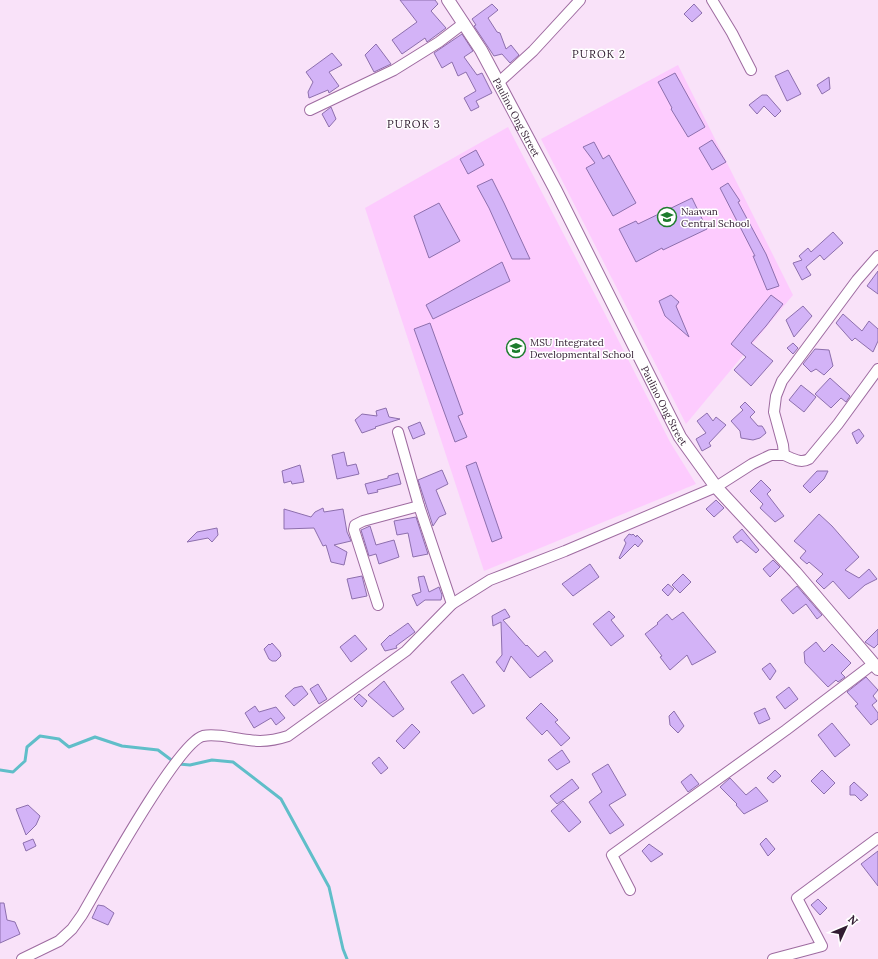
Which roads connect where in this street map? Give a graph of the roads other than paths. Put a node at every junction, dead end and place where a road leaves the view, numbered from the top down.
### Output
1 (448, 0) edge
2 (580, 0) edge
3 (712, 0) edge
4 (464, 23) junction
5 (751, 70) dead end
6 (498, 83) junction
7 (310, 110) dead end
8 (878, 256) edge
9 (878, 369) edge
10 (398, 432) dead end
11 (784, 455) junction
12 (716, 488) junction
13 (420, 506) junction
14 (452, 604) junction
15 (378, 605) dead end
16 (876, 666) edge
17 (878, 838) edge
18 (630, 890) dead end
19 (22, 959) edge
20 (773, 959) edge

1 - 4 street, Paulino Ong Street
2 - 6 street
3 - 5 street
4 - 6 street, Paulino Ong Street
4 - 7 street
6 - 12 street, Paulino Ong Street
8 - 11 street
9 - 11 street
10 - 13 street
11 - 12 street
12 - 14 street
12 - 16 street, Paulino Ong Street
13 - 14 street
13 - 15 street
14 - 19 street
16 - 18 street
17 - 20 street

